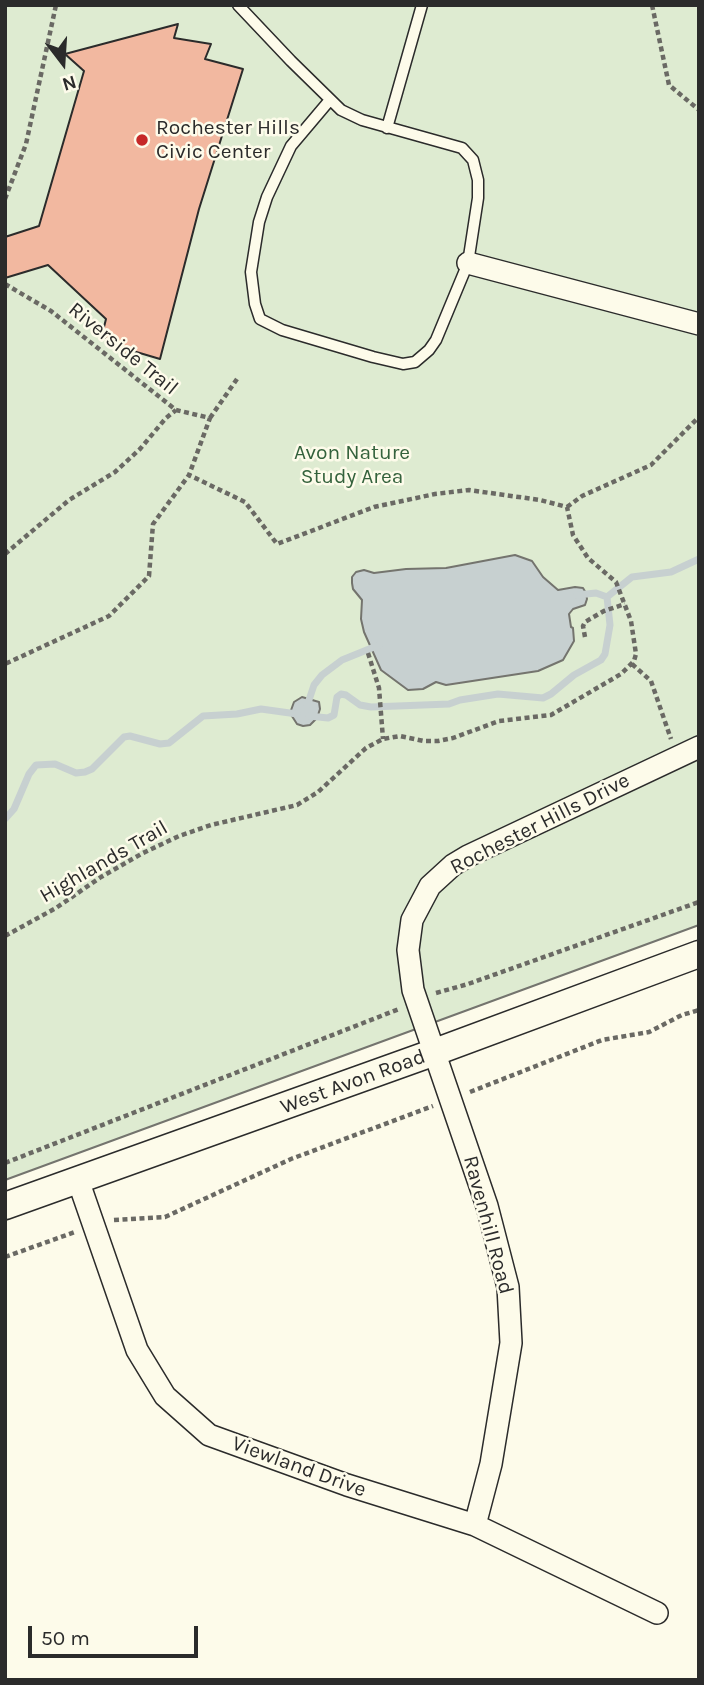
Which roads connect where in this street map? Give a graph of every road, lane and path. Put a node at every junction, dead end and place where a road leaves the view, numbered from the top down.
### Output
1 (56, 5) edge
2 (422, 5) edge
3 (652, 5) edge
4 (240, 6) edge
5 (330, 101) junction
6 (699, 110) edge
7 (387, 128) junction
8 (5, 199) edge
9 (468, 263) junction
10 (5, 284) edge
11 (699, 324) edge
12 (237, 379) dead end
13 (176, 410) junction
14 (699, 417) edge
15 (210, 418) junction
16 (189, 475) junction
17 (567, 507) junction
18 (5, 554) edge
19 (625, 602) junction
20 (585, 637) dead end
21 (368, 653) dead end
22 (5, 664) edge
23 (632, 664) junction
24 (383, 739) junction
25 (699, 747) edge
26 (677, 757) junction
27 (699, 902) edge
28 (5, 936) edge
29 (699, 954) edge
30 (438, 993) dead end
31 (398, 1009) dead end
32 (699, 1010) edge
33 (435, 1052) junction
34 (466, 1094) dead end
35 (430, 1107) dead end
36 (5, 1163) edge
37 (78, 1180) junction
38 (5, 1206) edge
39 (110, 1220) dead end
40 (71, 1233) dead end
41 (5, 1257) edge
42 (475, 1525) junction
43 (657, 1613) dead end

1 - 8 path
2 - 7 lane
3 - 6 path
4 - 5 lane
5 - 7 lane
5 - 9 lane
7 - 9 lane
9 - 11 street
10 - 13 path, Riverside Trail
12 - 15 path
13 - 15 path, Riverside Trail
13 - 18 path
14 - 17 path
15 - 16 path
16 - 17 path
16 - 22 path
17 - 19 path
19 - 20 path
19 - 23 path
21 - 24 path
23 - 24 path
23 - 26 path
24 - 28 path, Highlands Trail
25 - 26 street, Rochester Hills Drive
26 - 33 street, Rochester Hills Drive
27 - 30 path
29 - 33 street, West Avon Road
31 - 36 path
32 - 34 path
33 - 37 street, West Avon Road
33 - 42 street, Ravenhill Road
35 - 39 path
37 - 38 street, West Avon Road
37 - 42 street, Viewland Drive
40 - 41 path
42 - 43 street, Viewland Drive

